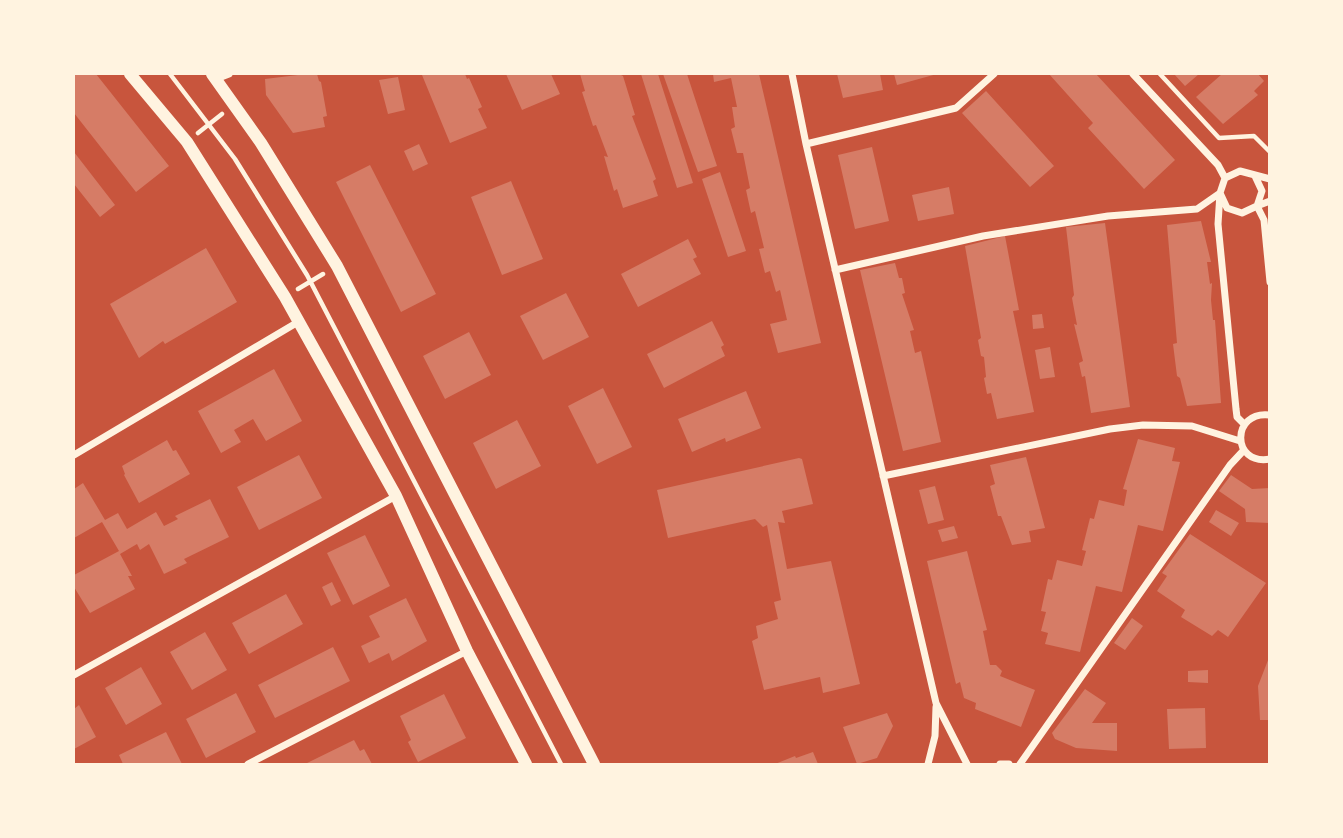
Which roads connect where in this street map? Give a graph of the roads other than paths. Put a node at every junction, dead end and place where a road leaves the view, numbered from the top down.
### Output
1 (130, 74) edge
2 (229, 74) edge
3 (792, 74) edge
4 (994, 74) edge
5 (1133, 74) edge
6 (214, 76) edge
7 (806, 144) junction
8 (1255, 176) junction
9 (1225, 178) junction
10 (1269, 179) edge
11 (1220, 193) junction
12 (1269, 201) edge
13 (1257, 206) junction
14 (835, 270) junction
15 (1269, 282) edge
16 (298, 322) junction
17 (1269, 415) edge
18 (1244, 424) junction
19 (1240, 441) junction
20 (1244, 450) junction
21 (74, 455) edge
22 (1269, 459) edge
23 (883, 477) junction
24 (396, 496) junction
25 (467, 651) junction
26 (74, 675) edge
27 (936, 703) junction
28 (248, 765) edge
29 (527, 765) edge
30 (594, 765) edge
31 (928, 765) edge
32 (967, 765) edge
33 (1000, 765) edge
34 (1009, 765) edge
35 (1020, 765) edge

1 - 16 street
2 - 6 street
3 - 7 street
4 - 7 street
5 - 9 street
6 - 30 street
7 - 14 street
8 - 9 street
8 - 10 street
8 - 13 street
9 - 11 street
11 - 13 street
11 - 14 street
11 - 18 street
12 - 13 street
13 - 15 street
14 - 23 street
16 - 21 street
16 - 24 street
17 - 18 street
18 - 19 street
19 - 20 street
19 - 23 street
20 - 22 street
20 - 35 street
23 - 27 street
24 - 25 street
24 - 26 street
25 - 28 street
25 - 29 street
27 - 31 street
27 - 32 street
33 - 34 street

